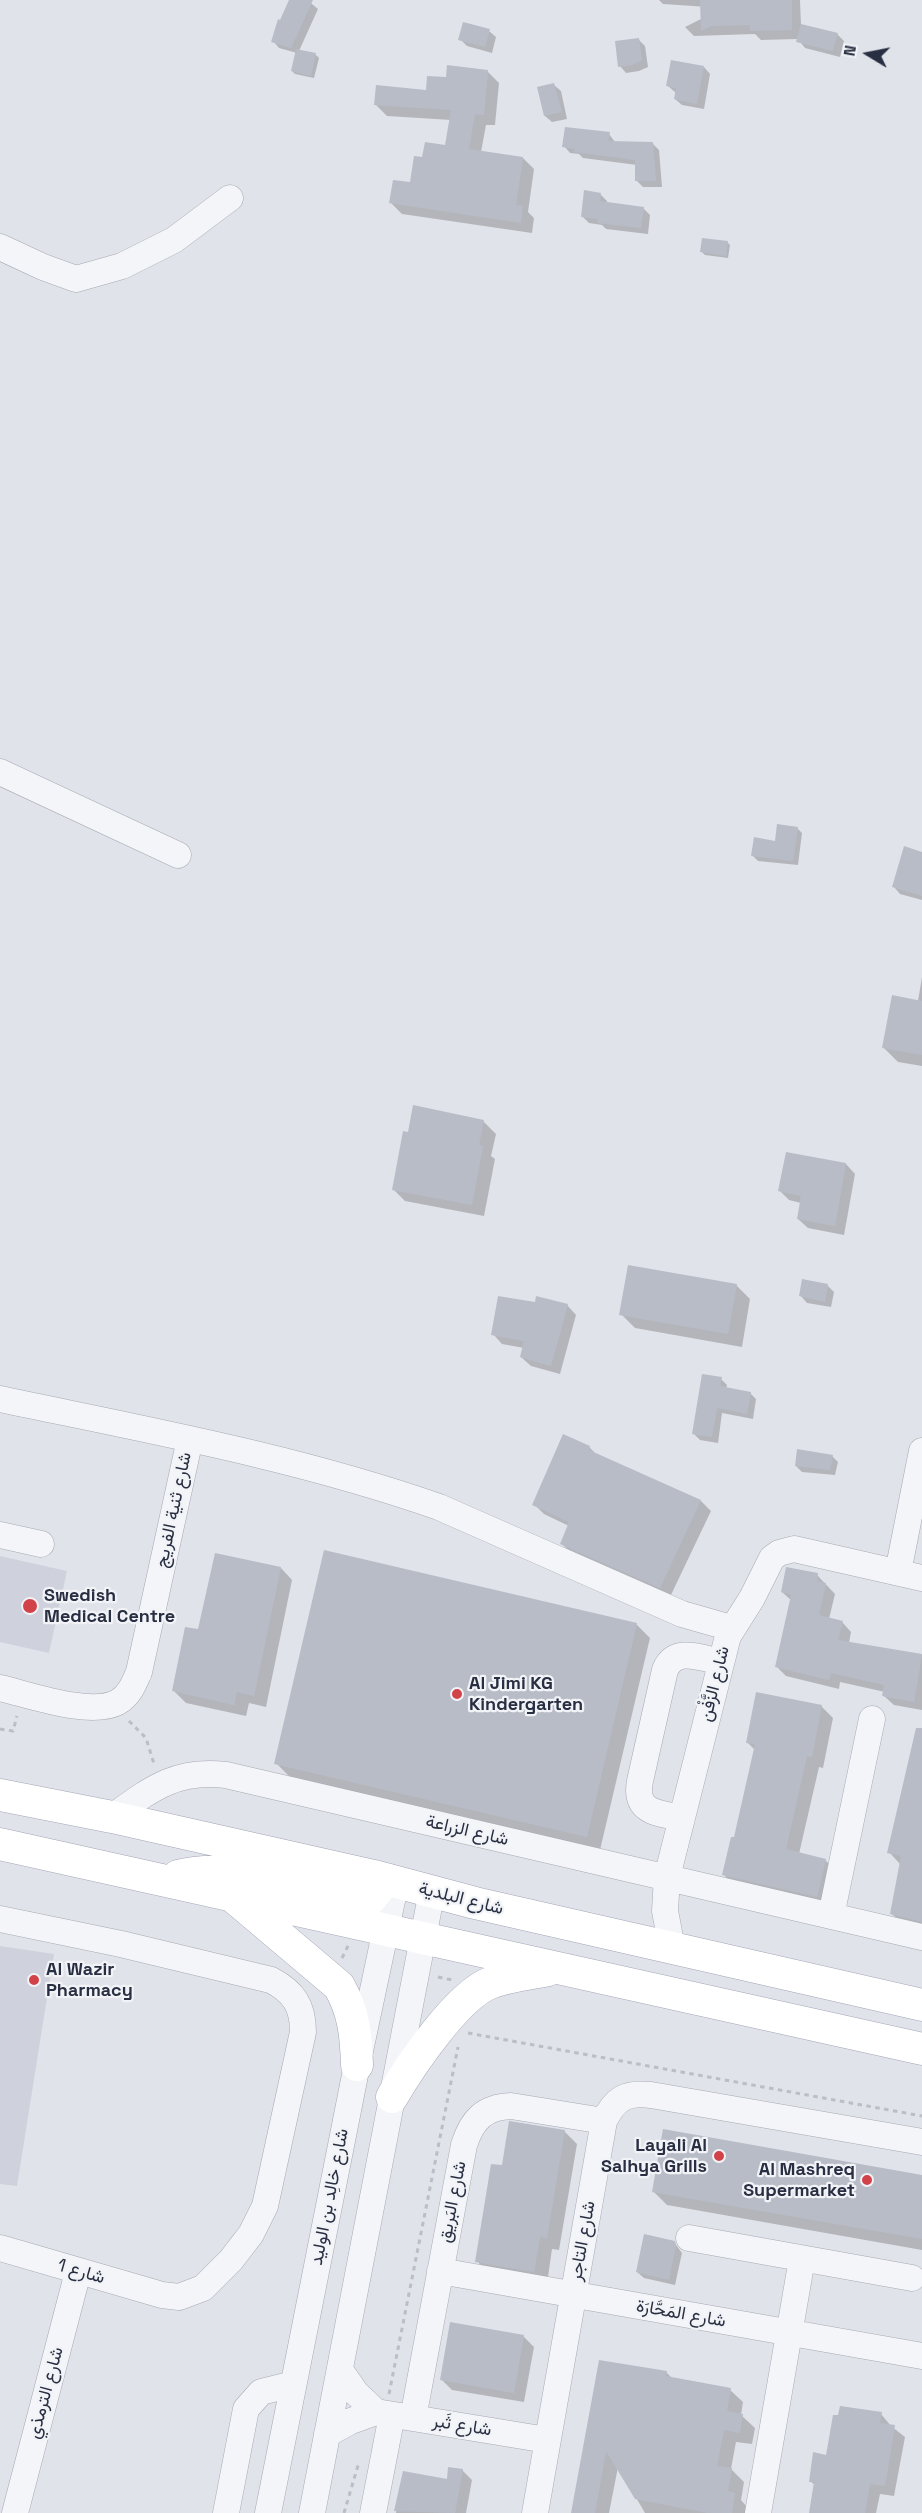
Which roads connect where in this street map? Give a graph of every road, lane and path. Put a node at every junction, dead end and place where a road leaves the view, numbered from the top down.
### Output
1 (230, 198) dead end
2 (0, 247) edge
3 (0, 772) edge
4 (178, 855) dead end
5 (0, 1399) edge
6 (189, 1439) junction
7 (922, 1451) edge
8 (0, 1535) edge
9 (41, 1544) dead end
10 (910, 1575) edge
11 (731, 1628) junction
12 (721, 1662) junction
13 (0, 1688) edge
14 (872, 1719) dead end
15 (0, 1795) edge
16 (112, 1817) junction
17 (682, 1818) junction
18 (0, 1844) edge
19 (667, 1876) junction
20 (385, 1879) junction
21 (163, 1881) junction
22 (432, 1891) junction
23 (233, 1897) junction
24 (831, 1916) junction
25 (0, 1919) edge
26 (387, 1929) junction
27 (422, 1937) junction
28 (922, 1937) edge
29 (463, 1946) junction
30 (672, 1948) junction
31 (560, 1967) junction
32 (454, 1980) dead end
33 (922, 2005) edge
34 (456, 2025) junction
35 (922, 2049) edge
36 (357, 2065) junction
37 (392, 2097) junction
38 (922, 2116) edge
39 (604, 2121) junction
40 (922, 2142) edge
41 (689, 2238) dead end
42 (0, 2248) edge
43 (802, 2259) junction
44 (440, 2271) junction
45 (78, 2272) junction
46 (912, 2278) dead end
47 (573, 2295) junction
48 (791, 2333) junction
49 (922, 2356) edge
50 (340, 2370) junction
51 (293, 2384) junction
52 (392, 2415) junction
53 (327, 2434) junction
54 (547, 2440) junction
55 (15, 2513) edge
56 (226, 2513) edge
57 (268, 2513) edge
58 (312, 2513) edge
59 (373, 2513) edge
60 (536, 2513) edge
61 (758, 2513) edge

1 - 2 street
3 - 4 street
5 - 6 street
6 - 11 street
6 - 13 street, شارع ثنية الفريج
7 - 10 street, شارع الزَّفْن
8 - 9 street
10 - 11 street, شارع الزَّفْن
11 - 12 street, شارع الزَّفْن
12 - 17 street, شارع الزَّفْن
12 - 17 street
14 - 24 street
15 - 16 main road, شارع البلدية
16 - 19 street, شارع الزراعة
16 - 20 main road, شارع البلدية
17 - 19 street, شارع الزَّفْن
18 - 21 main road
19 - 24 street, شارع الزراعة
19 - 30 street, شارع الزَّفْن
20 - 21 main road
20 - 22 main road, شارع البلدية
20 - 26 street, شارع خالِد بن الوليد
21 - 23 main road
22 - 27 street
22 - 30 main road, شارع البلدية
23 - 26 main road
23 - 36 main road
24 - 28 street, شارع الزراعة
25 - 45 street, شارع 1
26 - 27 main road
26 - 36 street, شارع خالِد بن الوليد
27 - 29 main road
27 - 37 street
29 - 31 main road
29 - 32 path
30 - 33 main road, شارع البلدية
31 - 34 main road
31 - 35 main road
34 - 37 main road
34 - 38 path
34 - 52 path
36 - 51 street, شارع خالِد بن الوليد
37 - 50 street
39 - 40 street, شارع التاجر
39 - 44 street, شارع البَريق
39 - 47 street, شارع التاجر
41 - 43 street
42 - 45 street, شارع 1
43 - 46 street
43 - 48 street
44 - 47 street, شارع المَحَّارَة
44 - 52 street, شارع البَريق
45 - 55 street, شارع الترمذي
47 - 48 street, شارع المَحَّارَة
47 - 54 street, شارع التاجر
48 - 49 street, شارع المَحَّارَة
48 - 61 street
50 - 52 street
50 - 53 street
51 - 56 street
51 - 57 street, شارع خالِد بن الوليد
52 - 53 street
52 - 54 street, شارع ثَبر
52 - 59 street, شارع البَريق
53 - 58 street
54 - 60 street, شارع التاجر

